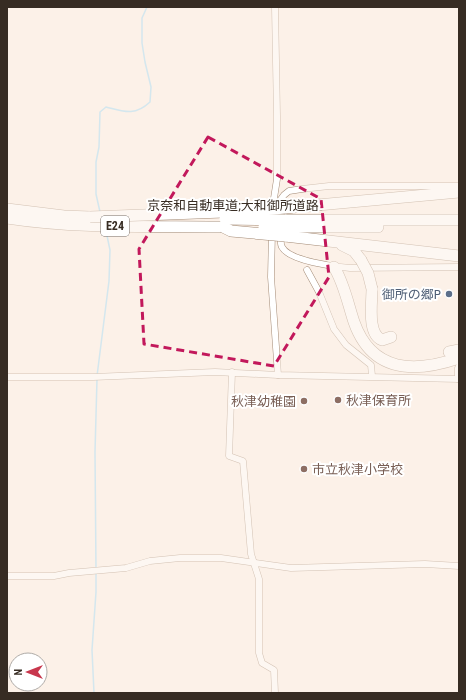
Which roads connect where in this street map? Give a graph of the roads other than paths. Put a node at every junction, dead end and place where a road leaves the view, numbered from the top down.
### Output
1 (274, 7) edge
2 (459, 186) edge
3 (459, 192) edge
4 (7, 209) edge
5 (90, 217) junction
6 (7, 218) edge
7 (459, 220) edge
8 (459, 227) edge
9 (285, 228) junction
10 (330, 241) junction
11 (459, 256) edge
12 (459, 266) edge
13 (334, 267) junction
14 (307, 270) dead end
15 (355, 323) junction
16 (459, 358) edge
17 (459, 366) edge
18 (232, 372) junction
19 (278, 375) junction
20 (372, 376) junction
21 (7, 377) edge
22 (458, 379) edge
23 (254, 563) junction
24 (459, 566) edge
25 (7, 576) edge
26 (275, 693) edge

1 - 19 street
2 - 13 street
3 - 5 highway, bridge
4 - 5 highway, 京奈和自動車道;大和御所道路 / E24
5 - 9 highway, 京奈和自動車道;大和御所道路 / E24, bridge
6 - 9 highway, 京奈和自動車道;大和御所道路 / E24, bridge
7 - 9 highway, 京奈和自動車道;大和御所道路 / E24
8 - 9 highway, 京奈和自動車道;大和御所道路 / E24
9 - 10 highway
10 - 11 highway
10 - 15 highway, bridge
12 - 13 street
13 - 15 highway
14 - 20 street
15 - 16 highway
17 - 22 street
18 - 19 street
18 - 21 street
18 - 23 street
19 - 20 street
20 - 22 street
23 - 24 street
23 - 25 street
23 - 26 street

